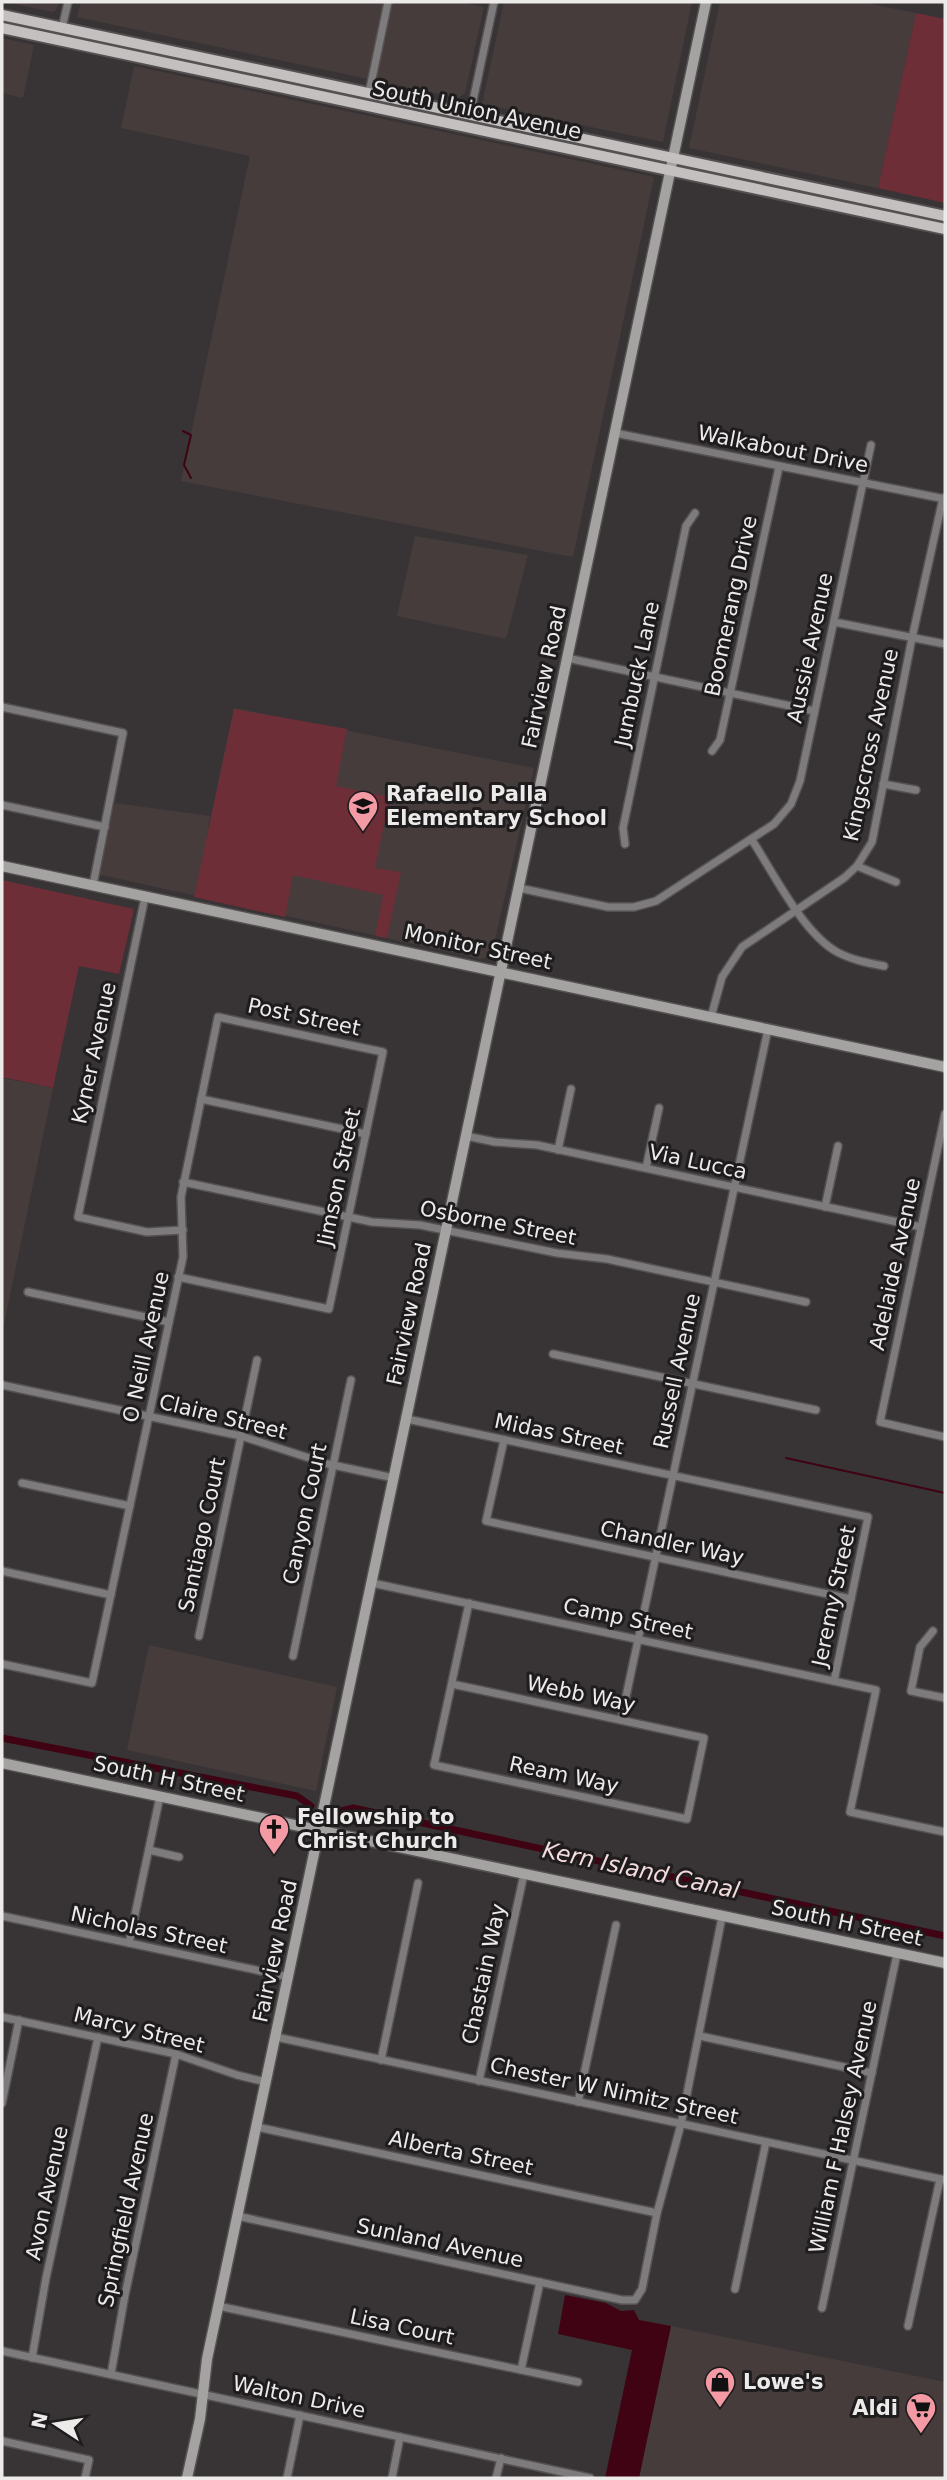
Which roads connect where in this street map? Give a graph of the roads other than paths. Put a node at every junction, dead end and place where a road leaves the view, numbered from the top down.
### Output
1 (68, 2) edge
2 (388, 2) edge
3 (494, 2) edge
4 (706, 2) edge
5 (2, 15) edge
6 (2, 22) edge
7 (2, 28) edge
8 (62, 28) junction
9 (55, 39) junction
10 (140, 44) junction
11 (286, 89) junction
12 (369, 93) junction
13 (470, 115) junction
14 (477, 129) junction
15 (563, 134) junction
16 (672, 158) junction
17 (670, 170) junction
18 (945, 216) edge
19 (945, 229) edge
20 (615, 433) junction
21 (871, 446) dead end
22 (779, 467) junction
23 (863, 483) junction
24 (944, 499) edge
25 (695, 513) dead end
26 (834, 622) junction
27 (912, 638) junction
28 (945, 644) edge
29 (567, 658) junction
30 (655, 676) junction
31 (729, 693) junction
32 (2, 707) edge
33 (814, 711) junction
34 (712, 751) dead end
35 (883, 783) junction
36 (916, 790) dead end
37 (2, 805) edge
38 (105, 827) junction
39 (752, 840) junction
40 (625, 844) dead end
41 (2, 866) edge
42 (857, 866) junction
43 (897, 882) dead end
44 (93, 885) junction
45 (519, 888) junction
46 (145, 897) junction
47 (797, 909) junction
48 (884, 966) dead end
49 (501, 972) junction
50 (218, 1017) joint
51 (711, 1017) junction
52 (768, 1029) junction
53 (383, 1052) joint
54 (945, 1067) edge
55 (571, 1089) dead end
56 (201, 1100) junction
57 (659, 1108) dead end
58 (945, 1114) edge
59 (366, 1134) junction
60 (466, 1136) junction
61 (838, 1146) dead end
62 (558, 1150) junction
63 (935, 1163) junction
64 (945, 1165) edge
65 (646, 1168) junction
66 (183, 1182) junction
67 (734, 1187) junction
68 (825, 1206) junction
69 (348, 1217) junction
70 (921, 1227) junction
71 (183, 1230) junction
72 (447, 1230) junction
73 (178, 1277) junction
74 (714, 1282) junction
75 (28, 1292) dead end
76 (806, 1302) dead end
77 (169, 1322) junction
78 (553, 1354) dead end
79 (257, 1360) dead end
80 (351, 1380) dead end
81 (693, 1384) junction
82 (2, 1385) edge
83 (816, 1410) dead end
84 (149, 1417) junction
85 (407, 1419) junction
86 (241, 1436) junction
87 (945, 1437) edge
88 (504, 1440) junction
89 (333, 1466) junction
90 (673, 1476) junction
91 (394, 1478) junction
92 (22, 1483) dead end
93 (130, 1506) junction
94 (868, 1517) joint
95 (656, 1558) junction
96 (2, 1571) edge
97 (372, 1583) junction
98 (111, 1595) junction
99 (851, 1599) junction
100 (469, 1603) junction
101 (933, 1631) dead end
102 (199, 1636) dead end
103 (638, 1639) junction
104 (293, 1656) dead end
105 (2, 1664) edge
106 (834, 1681) junction
107 (452, 1684) junction
108 (945, 1698) edge
109 (621, 1720) junction
110 (2, 1763) edge
111 (160, 1796) junction
112 (687, 1819) joint
113 (320, 1832) junction
114 (945, 1832) edge
115 (149, 1850) junction
116 (180, 1857) dead end
117 (524, 1874) junction
118 (418, 1883) dead end
119 (2, 1916) edge
120 (722, 1917) junction
121 (616, 1925) dead end
122 (129, 1943) junction
123 (897, 1954) junction
124 (945, 1963) edge
125 (289, 1977) junction
126 (2, 2017) edge
127 (19, 2020) junction
128 (700, 2036) junction
129 (98, 2037) junction
130 (276, 2037) junction
131 (176, 2053) junction
132 (380, 2060) junction
133 (872, 2073) junction
134 (479, 2081) junction
135 (266, 2082) junction
136 (578, 2102) junction
137 (2, 2103) edge
138 (681, 2124) junction
139 (257, 2127) junction
140 (766, 2142) junction
141 (853, 2160) junction
142 (942, 2179) edge
143 (657, 2213) junction
144 (237, 2216) junction
145 (540, 2282) junction
146 (735, 2289) dead end
147 (218, 2306) junction
148 (822, 2308) dead end
149 (908, 2326) dead end
150 (2, 2351) edge
151 (32, 2358) junction
152 (521, 2370) junction
153 (111, 2374) junction
154 (578, 2382) dead end
155 (203, 2395) junction
156 (300, 2415) junction
157 (400, 2437) junction
158 (2, 2441) edge
159 (501, 2458) junction
160 (85, 2478) edge
161 (187, 2478) edge
162 (287, 2478) edge
163 (392, 2478) edge
164 (496, 2478) edge
165 (590, 2478) edge

1 - 8 street
2 - 12 street
3 - 13 street
4 - 16 street, Fairview Road
5 - 8 main road, South Union Avenue
6 - 8 main road
7 - 9 main road, South Union Avenue
8 - 10 main road, South Union Avenue
9 - 10 main road
9 - 11 main road, South Union Avenue
10 - 12 main road, South Union Avenue
11 - 12 main road
11 - 14 main road, South Union Avenue
12 - 13 main road, South Union Avenue
13 - 15 main road, South Union Avenue
14 - 15 main road
14 - 17 main road, South Union Avenue
15 - 16 main road, South Union Avenue
16 - 17 street, Fairview Road
16 - 18 main road, South Union Avenue
17 - 19 main road, South Union Avenue
17 - 20 street, Fairview Road
20 - 22 street, Walkabout Drive
20 - 29 street, Fairview Road
21 - 23 street, Aussie Avenue
22 - 23 street, Walkabout Drive
22 - 31 street, Boomerang Drive
23 - 24 street, Walkabout Drive
23 - 26 street, Aussie Avenue
24 - 27 street, Kingscross Avenue
25 - 30 street, Jumbuck Lane
26 - 27 street
26 - 33 street, Aussie Avenue
27 - 28 street
27 - 35 street, Kingscross Avenue
29 - 30 street
29 - 45 street, Fairview Road
30 - 31 street
30 - 40 street, Jumbuck Lane
31 - 33 street
31 - 34 street, Boomerang Drive
32 - 38 street
33 - 39 street, Aussie Avenue
35 - 36 street
35 - 42 street, Kingscross Avenue
37 - 38 street
38 - 44 street
39 - 45 street, Aussie Avenue
39 - 47 street
41 - 44 street, Monitor Street
42 - 43 street
42 - 47 street, Kingscross Avenue
44 - 46 street, Monitor Street
45 - 49 street, Fairview Road
46 - 49 street, Monitor Street
46 - 71 street, Kyner Avenue
47 - 48 street
47 - 51 street, Kingscross Avenue
49 - 51 street, Monitor Street
49 - 60 street, Fairview Road
50 - 53 street, Post Street
50 - 56 street, O Neill Avenue
51 - 52 street, Monitor Street
52 - 54 street, Monitor Street
52 - 67 street, Russell Avenue
53 - 59 street, Jimson Street
55 - 62 street
56 - 59 street
56 - 66 street, O Neill Avenue
57 - 65 street
58 - 63 street, Adelaide Avenue
59 - 69 street, Jimson Street
60 - 62 street, Via Lucca
60 - 72 street, Fairview Road
61 - 68 street
62 - 65 street, Via Lucca
63 - 64 street
63 - 70 street, Adelaide Avenue
65 - 67 street, Via Lucca
66 - 69 street, Osborne Street
66 - 71 street, O Neill Avenue
67 - 68 street, Via Lucca
67 - 74 street, Russell Avenue
68 - 70 street, Via Lucca
69 - 72 street, Osborne Street
69 - 73 street, Jimson Street
70 - 87 street, Adelaide Avenue
71 - 73 street, O Neill Avenue
72 - 74 street, Osborne Street
72 - 85 street, Fairview Road
73 - 77 street, O Neill Avenue
74 - 76 street, Osborne Street
74 - 81 street, Russell Avenue
75 - 77 street
77 - 84 street, O Neill Avenue
78 - 81 street
79 - 86 street, Santiago Court
80 - 89 street, Canyon Court
81 - 83 street
81 - 90 street, Russell Avenue
82 - 84 street, Claire Street
84 - 86 street, Claire Street
84 - 93 street, O Neill Avenue
85 - 88 street, Midas Street
85 - 91 street, Fairview Road
86 - 89 street, Claire Street
86 - 102 street, Santiago Court
88 - 90 street, Midas Street
88 - 95 street, Chandler Way
89 - 91 street, Claire Street
89 - 104 street, Canyon Court
90 - 94 street, Midas Street
90 - 95 street, Russell Avenue
91 - 97 street, Fairview Road
92 - 93 street
93 - 98 street, O Neill Avenue
94 - 99 street, Jeremy Street
95 - 99 street, Chandler Way
95 - 103 street, Russell Avenue
96 - 98 street
97 - 100 street, Camp Street
97 - 113 street, Fairview Road
98 - 105 street, O Neill Avenue
99 - 106 street, Jeremy Street
100 - 103 street, Camp Street
100 - 107 street
101 - 108 street
103 - 106 street, Camp Street
103 - 109 street, Russell Avenue
106 - 114 street, Camp Street
107 - 109 street, Webb Way
107 - 112 street, Ream Way
109 - 112 street, Webb Way
110 - 111 street, South H Street
111 - 113 street, South H Street
111 - 115 street
113 - 117 street, South H Street
113 - 125 street, Fairview Road
115 - 116 street
115 - 122 street
117 - 120 street, South H Street
117 - 134 street, Chastain Way
118 - 132 street
119 - 122 street, Nicholas Street
120 - 123 street, South H Street
120 - 128 street
121 - 136 street
122 - 125 street, Nicholas Street
123 - 124 street, South H Street
123 - 133 street, William F Halsey Avenue
125 - 130 street, Fairview Road
126 - 127 street, Marcy Street
127 - 129 street, Marcy Street
127 - 137 street
128 - 133 street
128 - 138 street
129 - 131 street, Marcy Street
129 - 151 street, Avon Avenue
130 - 132 street, Chester W Nimitz Street
130 - 135 street, Fairview Road
131 - 135 street, Marcy Street
131 - 153 street, Springfield Avenue
132 - 134 street, Chester W Nimitz Street
133 - 141 street, William F Halsey Avenue
134 - 136 street, Chester W Nimitz Street
135 - 139 street, Fairview Road
136 - 138 street, Chester W Nimitz Street
138 - 140 street, Chester W Nimitz Street
138 - 143 street
139 - 143 street, Alberta Street
139 - 144 street, Fairview Road
140 - 141 street, Chester W Nimitz Street
140 - 146 street
141 - 142 street, Chester W Nimitz Street
141 - 148 street, William F Halsey Avenue
142 - 149 street
143 - 145 street, Sunland Avenue
144 - 145 street, Sunland Avenue
144 - 147 street, Fairview Road
145 - 152 street
147 - 152 street, Lisa Court
147 - 155 street, Fairview Road
150 - 151 street, Walton Drive
151 - 153 street, Walton Drive
152 - 154 street, Lisa Court
153 - 155 street, Walton Drive
155 - 156 street, Walton Drive
155 - 161 street, Fairview Road
156 - 157 street, Walton Drive
156 - 162 street
157 - 159 street, Walton Drive
157 - 163 street
158 - 160 street
159 - 164 street
159 - 165 street, Walton Drive

